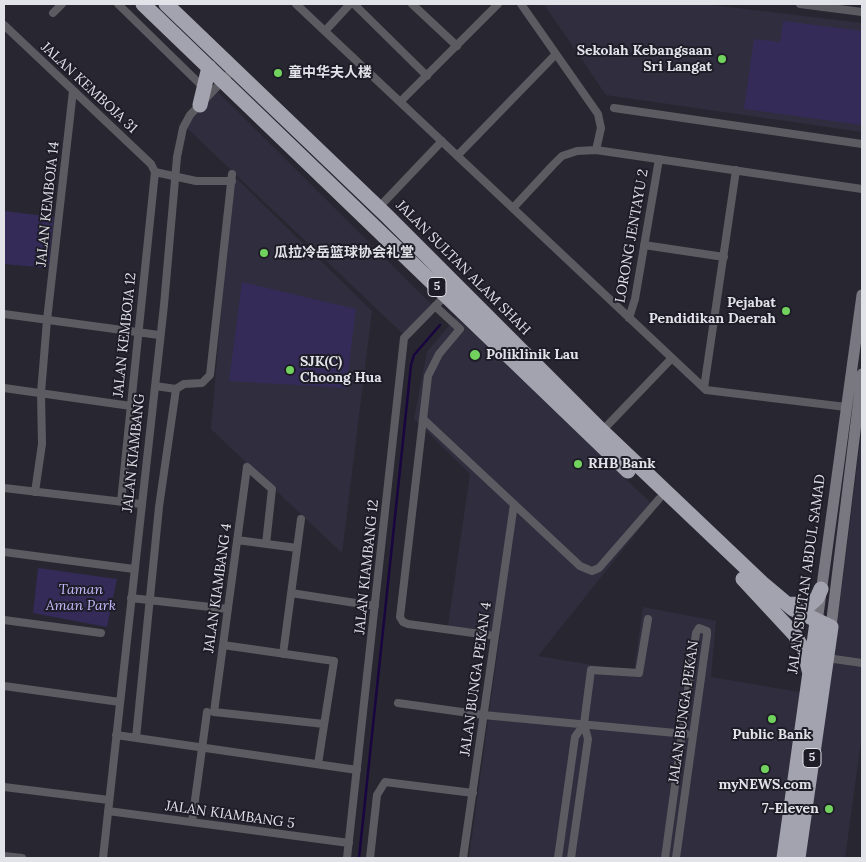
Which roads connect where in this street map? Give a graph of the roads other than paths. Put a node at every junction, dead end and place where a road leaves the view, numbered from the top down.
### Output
1 (62, 4) edge
2 (118, 4) edge
3 (143, 4) edge
4 (167, 4) edge
5 (296, 4) edge
6 (350, 4) edge
7 (354, 4) edge
8 (412, 4) edge
9 (498, 4) edge
10 (522, 4) edge
11 (800, 4) edge
12 (862, 12) edge
13 (53, 13) dead end
14 (156, 16) junction
15 (4, 25) edge
16 (325, 31) junction
17 (457, 46) junction
18 (555, 55) junction
19 (209, 67) junction
20 (229, 75) junction
21 (427, 76) junction
22 (204, 88) junction
23 (74, 91) junction
24 (400, 102) junction
25 (200, 105) junction
26 (614, 108) dead end
27 (442, 141) junction
28 (862, 144) edge
29 (596, 150) junction
30 (313, 156) junction
31 (457, 156) junction
32 (659, 159) junction
33 (736, 170) junction
34 (155, 172) junction
35 (175, 178) junction
36 (862, 189) edge
37 (384, 202) dead end
38 (513, 208) junction
39 (644, 245) junction
40 (724, 257) junction
41 (862, 295) edge
42 (440, 300) junction
43 (4, 314) edge
44 (629, 318) junction
45 (47, 320) junction
46 (138, 332) junction
47 (159, 335) junction
48 (672, 358) junction
49 (862, 374) edge
50 (155, 386) junction
51 (4, 388) edge
52 (704, 388) junction
53 (176, 389) junction
54 (41, 393) junction
55 (130, 406) junction
56 (855, 406) edge
57 (424, 419) junction
58 (598, 435) junction
59 (4, 488) edge
60 (35, 492) junction
61 (659, 499) junction
62 (121, 502) junction
63 (141, 504) junction
64 (514, 504) junction
65 (301, 519) dead end
66 (237, 540) junction
67 (266, 544) junction
68 (297, 548) junction
69 (4, 552) edge
70 (134, 569) junction
71 (821, 589) junction
72 (291, 594) junction
73 (131, 598) junction
74 (150, 600) junction
75 (783, 602) junction
76 (375, 606) junction
77 (228, 609) junction
78 (648, 618) dead end
79 (4, 620) edge
80 (783, 620) junction
81 (823, 632) junction
82 (101, 633) dead end
83 (495, 636) junction
84 (223, 645) junction
85 (283, 654) junction
86 (827, 658) junction
87 (862, 663) edge
88 (810, 674) junction
89 (4, 686) edge
90 (120, 702) junction
91 (398, 703) dead end
92 (210, 712) junction
93 (484, 715) junction
94 (324, 724) junction
95 (584, 724) junction
96 (682, 733) junction
97 (693, 735) junction
98 (116, 736) junction
99 (136, 738) junction
100 (201, 748) junction
101 (318, 764) junction
102 (357, 770) junction
103 (4, 787) edge
104 (472, 793) junction
105 (109, 800) junction
106 (108, 811) junction
107 (192, 822) junction
108 (349, 843) junction
109 (4, 856) edge
110 (22, 858) edge
111 (103, 858) edge
112 (347, 858) edge
113 (370, 858) edge
114 (464, 858) edge
115 (558, 858) edge
116 (571, 858) edge
117 (665, 858) edge
118 (676, 858) edge
119 (784, 858) edge
120 (798, 858) edge

1 - 13 street
2 - 22 street
3 - 14 highway, JALAN SULTAN ALAM SHAH / 5
4 - 14 street
4 - 20 highway, JALAN SULTAN ALAM SHAH / 5
5 - 16 street
6 - 16 street
7 - 21 street
8 - 17 street
9 - 17 street
10 - 18 street
11 - 12 street
14 - 19 highway, JALAN SULTAN ALAM SHAH / 5
15 - 23 street, JALAN KEMBOJA 31
16 - 24 street
17 - 21 street
18 - 29 street
18 - 31 street
19 - 20 highway, JALAN SULTAN ALAM SHAH / 5
19 - 22 highway
20 - 25 street, JALAN KIAMBANG
20 - 30 highway, JALAN SULTAN ALAM SHAH / 5
21 - 24 street
22 - 25 highway
23 - 34 street, JALAN KEMBOJA 31
23 - 45 street, JALAN KEMBOJA 14
24 - 27 street
25 - 35 street, JALAN KIAMBANG
26 - 28 street
27 - 31 street
27 - 37 street
29 - 32 street
29 - 38 street
30 - 42 highway, JALAN SULTAN ALAM SHAH / 5
30 - 58 highway, JALAN SULTAN ALAM SHAH / 5
31 - 38 street
32 - 33 street
32 - 39 street, LORONG JENTAYU 2
33 - 36 street
33 - 40 street
34 - 35 street
34 - 46 street, JALAN KEMBOJA 12
35 - 47 street, JALAN KIAMBANG
35 - 53 street
38 - 44 street
39 - 40 street
39 - 44 street, LORONG JENTAYU 2
40 - 52 street
41 - 56 main road, JALAN SULTAN ABDUL SAMAD
42 - 57 street
42 - 58 highway, JALAN SULTAN ALAM SHAH / 5
42 - 76 street, JALAN KIAMBANG 12
43 - 45 street
44 - 48 street
45 - 46 street
45 - 54 street, JALAN KEMBOJA 14
46 - 47 street
46 - 55 street, JALAN KEMBOJA 12
47 - 50 street, JALAN KIAMBANG
48 - 52 street
48 - 58 street
49 - 56 main road, JALAN SULTAN ABDUL SAMAD
50 - 53 street
50 - 63 street, JALAN KIAMBANG
51 - 54 street
52 - 56 street
53 - 74 street
54 - 55 street
54 - 60 street, JALAN KEMBOJA 14
55 - 62 street, JALAN KEMBOJA 12
56 - 71 main road, JALAN SULTAN ABDUL SAMAD
56 - 81 main road, JALAN SULTAN ABDUL SAMAD
57 - 64 street
57 - 83 street
58 - 61 highway, JALAN SULTAN ALAM SHAH / 5
58 - 75 highway, JALAN SULTAN ALAM SHAH / 5
59 - 60 street
60 - 62 street
61 - 64 street
61 - 80 highway, JALAN SULTAN ALAM SHAH / 5
62 - 63 street
63 - 70 street, JALAN KIAMBANG
64 - 83 street, JALAN BUNGA PEKAN 4
65 - 68 street
66 - 67 street
66 - 67 street, JALAN KIAMBANG 4
66 - 77 street, JALAN KIAMBANG 4
67 - 68 street
68 - 72 street
69 - 70 street
70 - 73 street, JALAN KIAMBANG
71 - 75 highway
71 - 81 main road, JALAN SULTAN ABDUL SAMAD
72 - 76 street
72 - 85 street
73 - 74 street
73 - 90 street, JALAN KIAMBANG
74 - 77 street
74 - 99 street
75 - 81 highway, JALAN SULTAN ALAM SHAH / 5
76 - 102 street, JALAN KIAMBANG 12
77 - 84 street, JALAN KIAMBANG 4
78 - 95 street
79 - 82 street
80 - 81 highway, 5
80 - 88 highway
81 - 86 highway, JALAN SULTAN ABDUL SAMAD / 5
81 - 88 highway, JALAN SULTAN ABDUL SAMAD / 5
83 - 93 street, JALAN BUNGA PEKAN 4
84 - 85 street
84 - 92 street, JALAN KIAMBANG 4
85 - 94 street
86 - 87 street
86 - 120 highway, JALAN SULTAN ABDUL SAMAD / 5
88 - 119 highway, JALAN SULTAN ABDUL SAMAD / 5
89 - 90 street
90 - 98 street, JALAN KIAMBANG
91 - 93 street
92 - 94 street
92 - 100 street, JALAN KIAMBANG 4
93 - 95 street
93 - 104 street, JALAN BUNGA PEKAN 4
94 - 101 street
95 - 96 street
95 - 115 street
95 - 116 street
96 - 97 street
96 - 97 street, JALAN BUNGA PEKAN
96 - 117 street, JALAN BUNGA PEKAN
97 - 118 street, JALAN BUNGA PEKAN
98 - 99 street
98 - 105 street, JALAN KIAMBANG
99 - 100 street
100 - 101 street
100 - 107 street, JALAN KIAMBANG 4
101 - 102 street
102 - 108 street, JALAN KIAMBANG 12
103 - 105 street
104 - 113 street
104 - 114 street, JALAN BUNGA PEKAN 4
105 - 106 street, JALAN KIAMBANG
106 - 107 street, JALAN KIAMBANG 5
106 - 111 street, JALAN KIAMBANG
107 - 108 street, JALAN KIAMBANG 5
108 - 112 street, JALAN KIAMBANG 12
109 - 110 street

